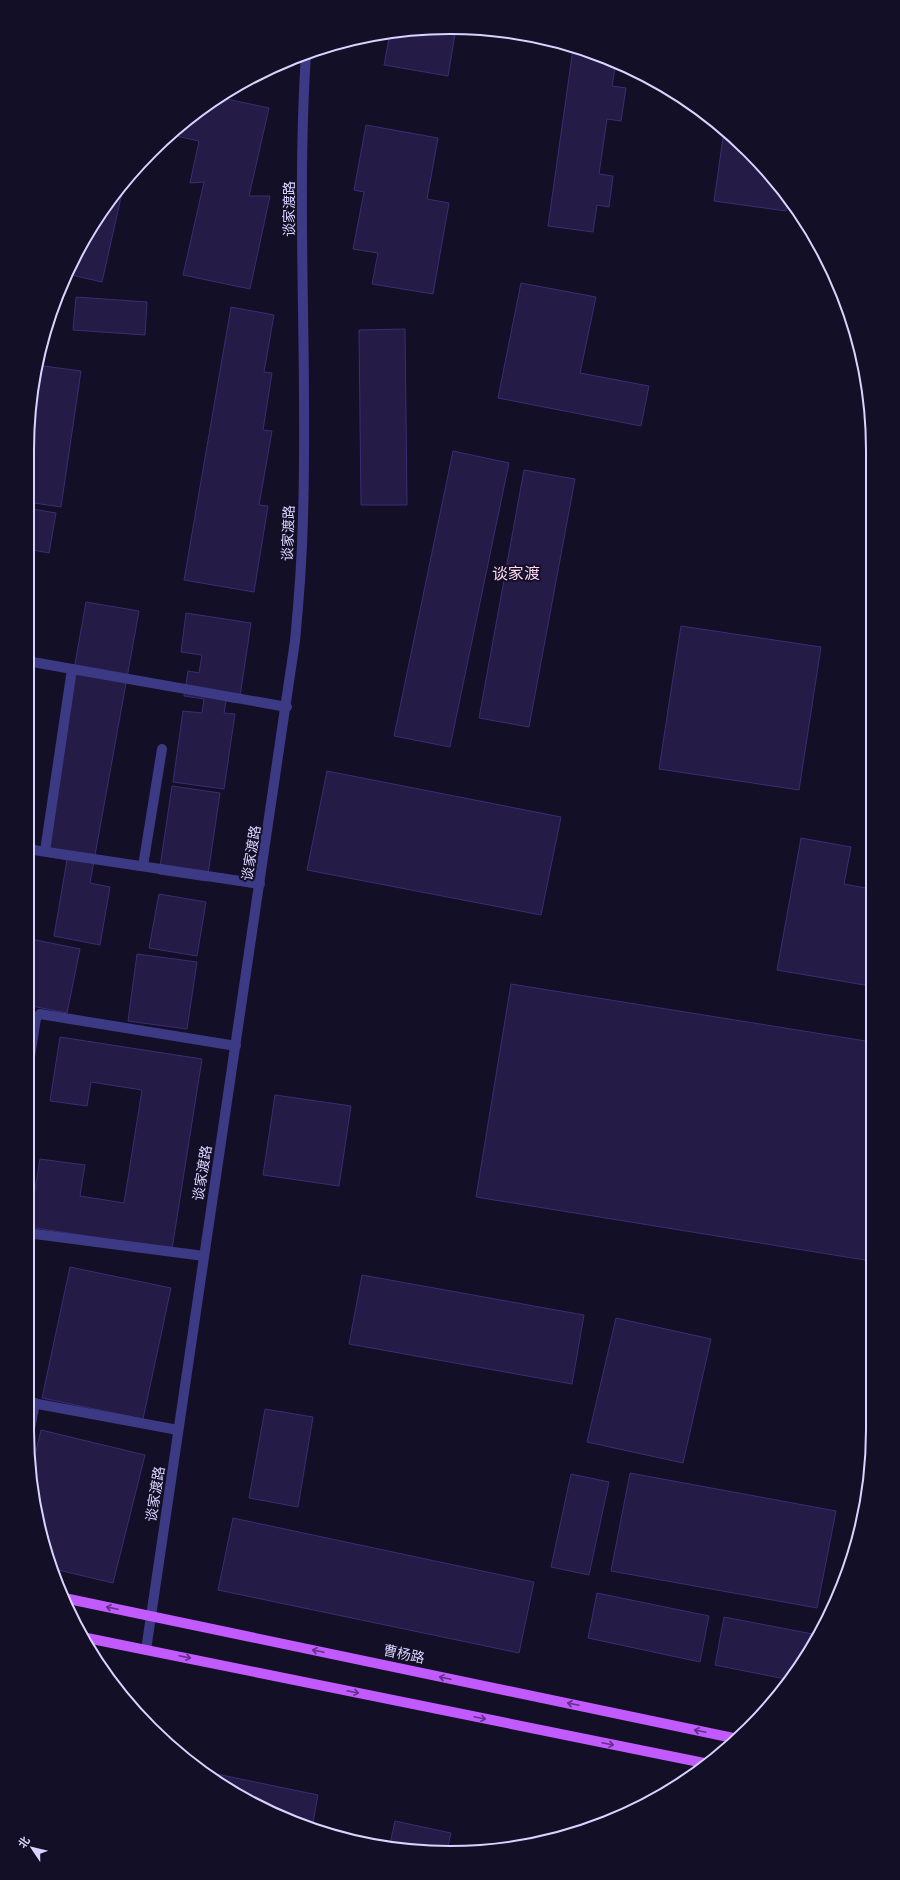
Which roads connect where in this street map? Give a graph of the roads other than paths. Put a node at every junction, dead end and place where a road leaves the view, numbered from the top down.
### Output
1 (306, 60) edge
2 (34, 662) edge
3 (72, 669) junction
4 (286, 707) junction
5 (162, 749) dead end
6 (34, 850) edge
7 (45, 852) junction
8 (143, 866) junction
9 (260, 884) junction
10 (34, 1031) edge
11 (236, 1046) junction
12 (34, 1234) edge
13 (204, 1256) junction
14 (34, 1404) edge
15 (178, 1430) junction
16 (71, 1599) edge
17 (150, 1616) junction
18 (90, 1639) edge
19 (146, 1650) junction
20 (730, 1737) edge
21 (700, 1762) edge

1 - 4 street, 谈家渡路
2 - 3 street
3 - 4 street
3 - 7 street
4 - 9 street, 谈家渡路
5 - 8 street
6 - 7 street
7 - 8 street
8 - 9 street
9 - 11 street, 谈家渡路
10 - 11 street
11 - 13 street, 谈家渡路
12 - 13 street
13 - 15 street, 谈家渡路
14 - 15 street
15 - 17 street, 谈家渡路
17 -> 16 main road, 曹杨路
17 - 19 street, 谈家渡路
20 -> 17 main road, 曹杨路
18 - 19 main road
19 -> 21 main road

